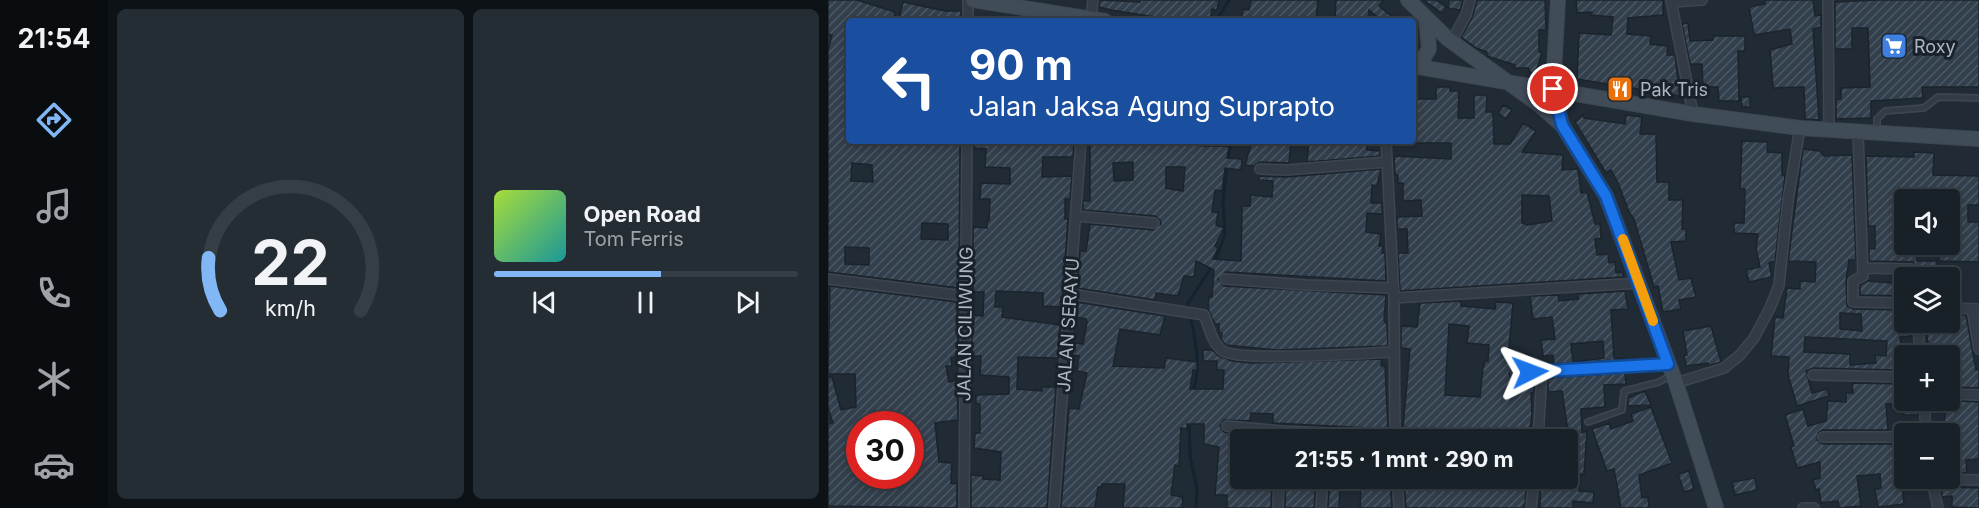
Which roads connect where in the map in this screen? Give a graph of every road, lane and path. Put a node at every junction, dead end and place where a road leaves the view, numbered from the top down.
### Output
1 (968, 0) edge
2 (973, 0) edge
3 (1093, 0) edge
4 (1408, 0) edge
5 (1470, 0) edge
6 (1558, 0) edge
7 (1702, 0) edge
8 (1828, 0) edge
9 (1671, 1) edge
10 (968, 18) edge
11 (1084, 18) edge
12 (1096, 18) edge
13 (1426, 19) junction
14 (1451, 42) junction
15 (1416, 67) edge
16 (1508, 82) junction
17 (1553, 89) junction
18 (1979, 98) edge
19 (1693, 114) junction
20 (1562, 125) junction
21 (1800, 128) junction
22 (1829, 130) junction
23 (1858, 132) junction
24 (1876, 133) junction
25 (1979, 139) edge
26 (967, 144) edge
27 (1081, 144) edge
28 (1386, 144) edge
29 (1387, 162) junction
30 (1260, 169) dead end
31 (1076, 216) junction
32 (1154, 223) dead end
33 (1863, 268) junction
34 (1894, 269) edge
35 (828, 279) edge
36 (1224, 279) dead end
37 (1640, 283) junction
38 (1393, 293) junction
39 (1071, 294) junction
40 (965, 296) junction
41 (1894, 303) edge
42 (1960, 308) edge
43 (1976, 309) edge
44 (1979, 350) edge
45 (1394, 352) junction
46 (1542, 371) junction
47 (1516, 373) dead end
48 (1672, 374) junction
49 (1813, 375) dead end
50 (1894, 378) edge
51 (1960, 394) edge
52 (1979, 395) edge
53 (1587, 422) dead end
54 (1227, 426) dead end
55 (1256, 429) edge
56 (1395, 429) edge
57 (1539, 429) edge
58 (1823, 437) dead end
59 (1894, 437) edge
60 (1960, 480) edge
61 (1979, 480) edge
62 (1279, 489) edge
63 (1322, 489) edge
64 (1398, 489) edge
65 (1533, 489) edge
66 (1933, 489) edge
67 (964, 508) edge
68 (1054, 508) edge
69 (1278, 508) edge
70 (1321, 508) edge
71 (1399, 508) edge
72 (1531, 508) edge
73 (1716, 508) edge
74 (1803, 508) edge
75 (1814, 508) edge
76 (1938, 508) edge

1 - 10 street
2 - 11 main road
3 - 12 street
4 - 13 main road
5 - 14 street
6 - 17 main road
7 - 9 street
8 - 22 street
9 - 19 street
13 - 14 main road
13 - 15 main road
14 - 16 main road
15 - 16 main road
16 - 17 main road
16 - 20 main road
17 - 19 main road
17 - 20 main road
18 - 24 lane
19 - 21 main road
20 - 37 main road
21 - 22 main road
21 - 48 street
22 - 23 main road
23 - 24 main road
23 - 33 street
24 - 25 main road
26 - 40 street, JALAN CILIWUNG
27 - 31 street, JALAN SERAYU
28 - 29 street
29 - 30 street
29 - 38 street
31 - 32 street
31 - 39 street, JALAN SERAYU
33 - 34 street
33 - 41 street
35 - 40 street
36 - 38 street
37 - 38 street
37 - 48 main road
38 - 45 street
39 - 45 street
39 - 68 street, JALAN SERAYU
40 - 67 street, JALAN CILIWUNG
42 - 43 street
43 - 44 street
45 - 56 street
46 - 47 street
46 - 48 street
46 - 57 street
48 - 53 lane
48 - 73 main road
49 - 50 street
51 - 52 street
54 - 55 street
58 - 59 street
60 - 61 street
62 - 69 street
63 - 70 street
64 - 71 street
65 - 72 street
66 - 76 street
74 - 75 street

